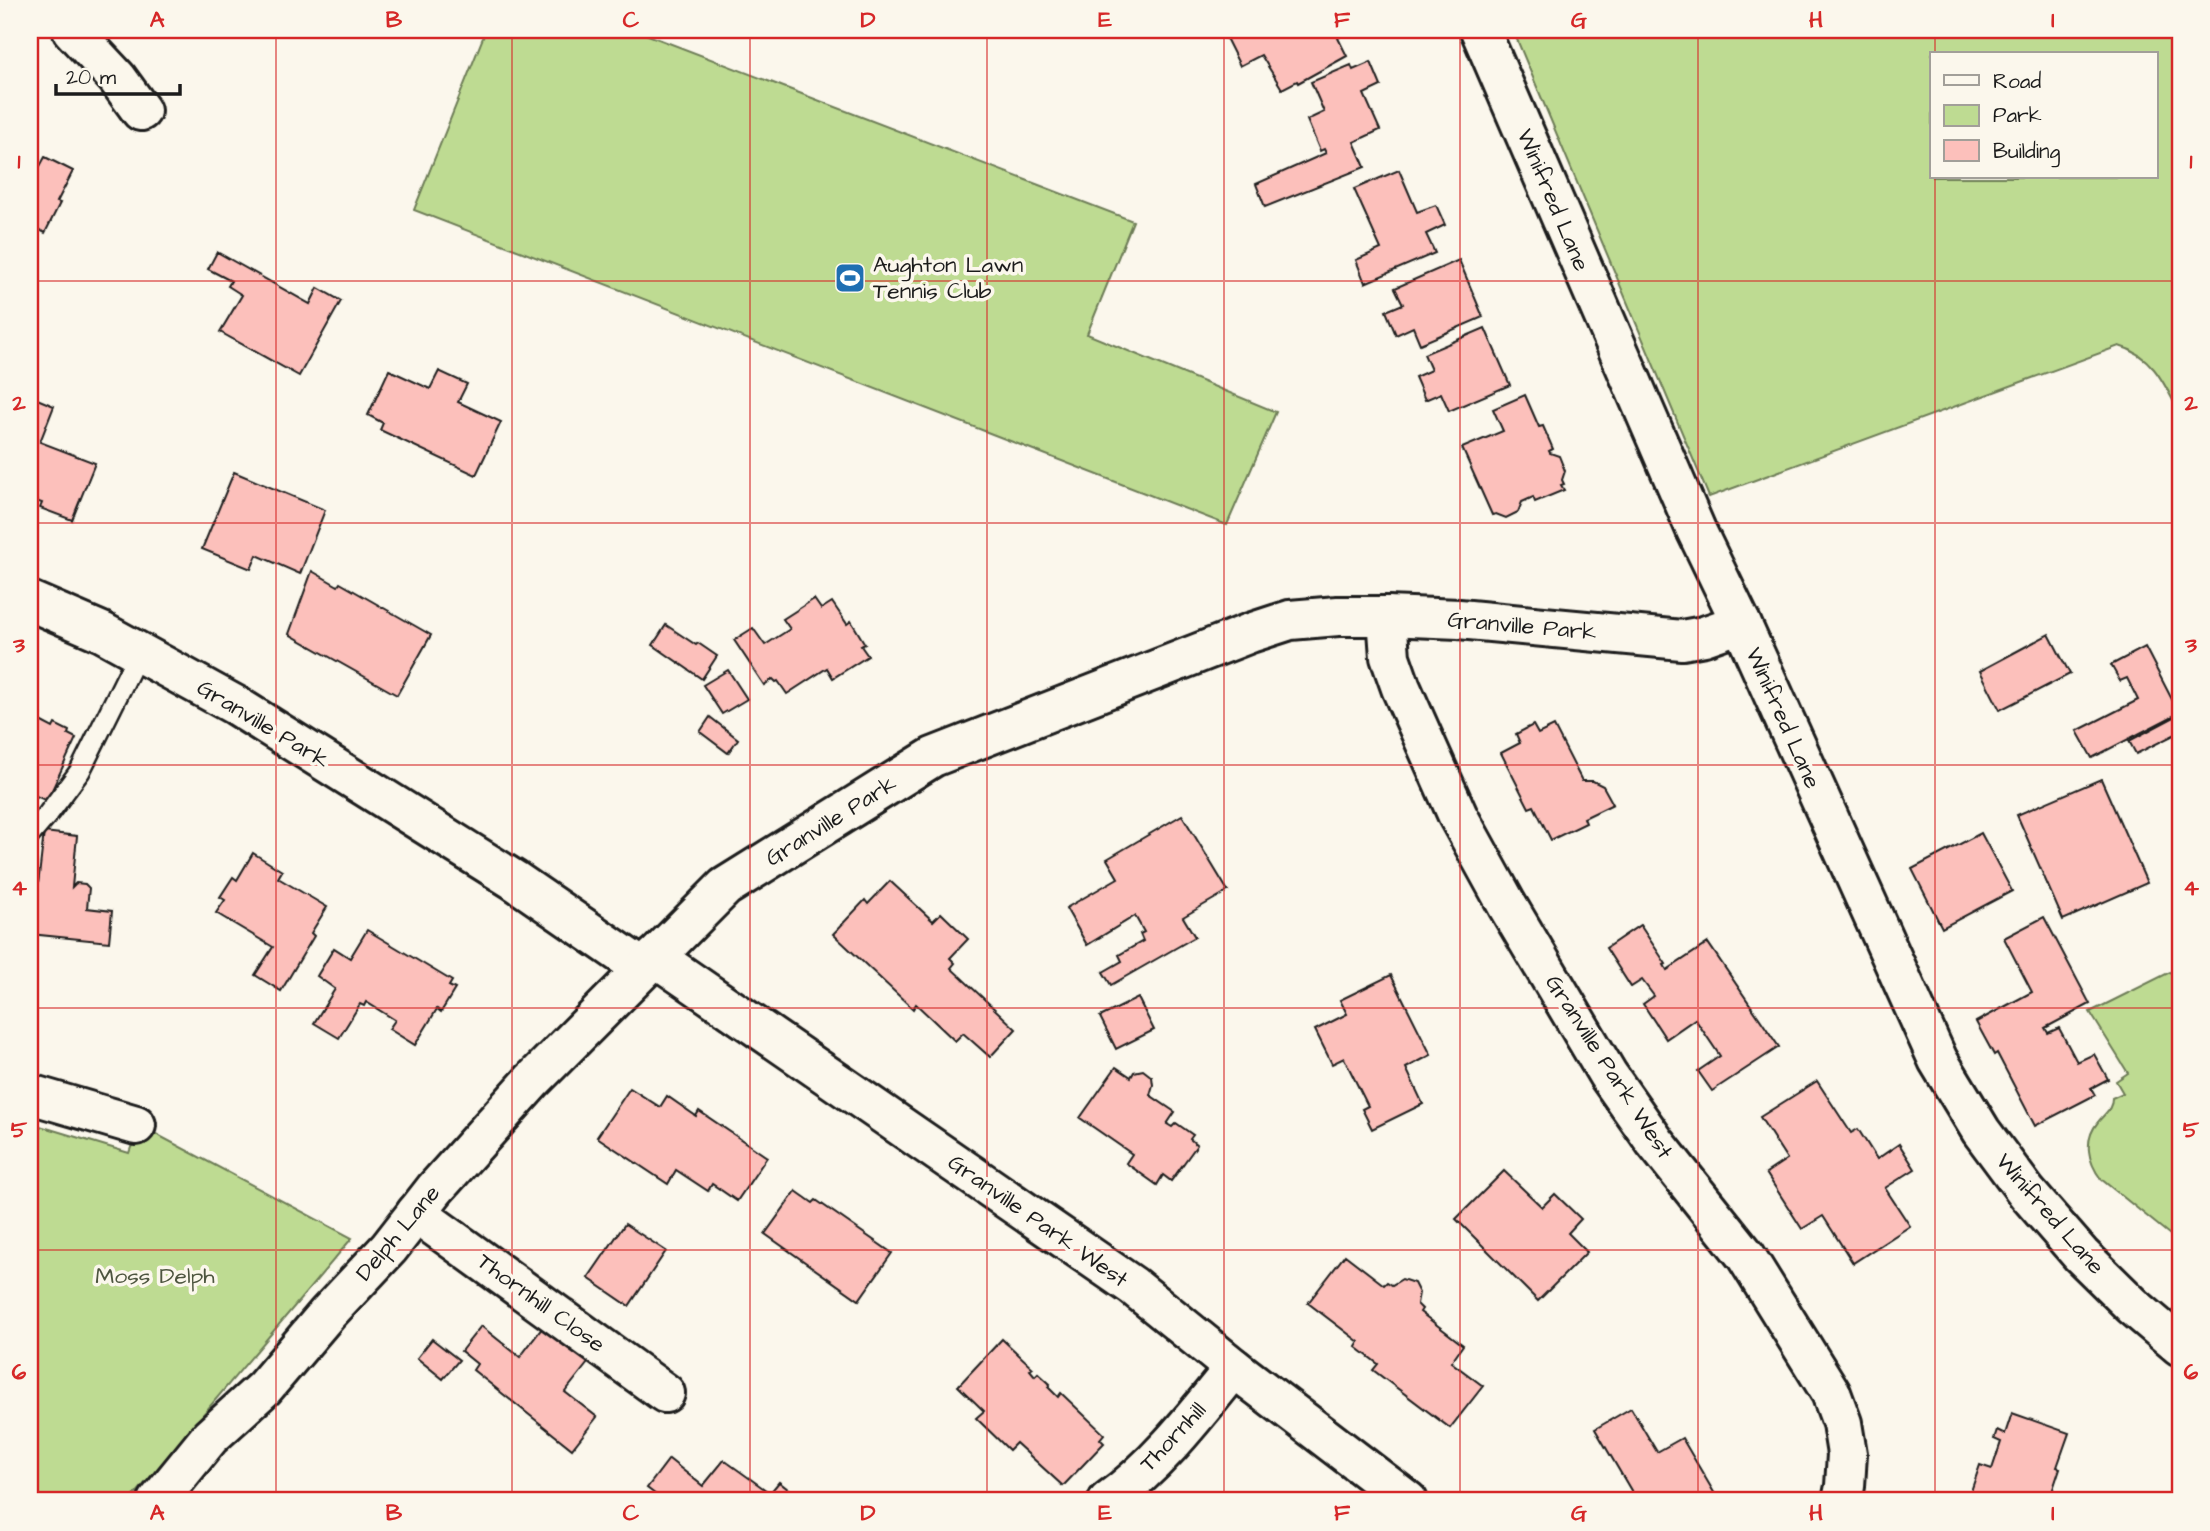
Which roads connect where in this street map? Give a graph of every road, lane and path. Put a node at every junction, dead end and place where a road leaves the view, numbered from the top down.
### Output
1 (72, 30) edge
2 (1479, 30) edge
3 (141, 111) dead end
4 (30, 601) edge
5 (1387, 617) junction
6 (1741, 623) junction
7 (139, 652) junction
8 (30, 835) edge
9 (649, 962) junction
10 (30, 1094) edge
11 (136, 1125) dead end
12 (416, 1213) junction
13 (2180, 1346) edge
14 (1234, 1368) junction
15 (665, 1393) dead end
16 (158, 1501) edge
17 (1108, 1501) edge
18 (1408, 1501) edge
19 (1842, 1501) edge

1 - 3 street
2 - 6 street, Winifred Lane
4 - 7 street, Granville Park
5 - 6 street, Granville Park
5 - 9 street, Granville Park
5 - 19 street, Granville Park West
6 - 13 street, Winifred Lane
7 - 8 lane
7 - 9 street, Granville Park
9 - 12 street, Delph Lane
9 - 14 street, Granville Park West
10 - 11 street
12 - 15 street, Thornhill Close
12 - 16 street, Delph Lane
14 - 17 street, Thornhill
14 - 18 street, Granville Park West

